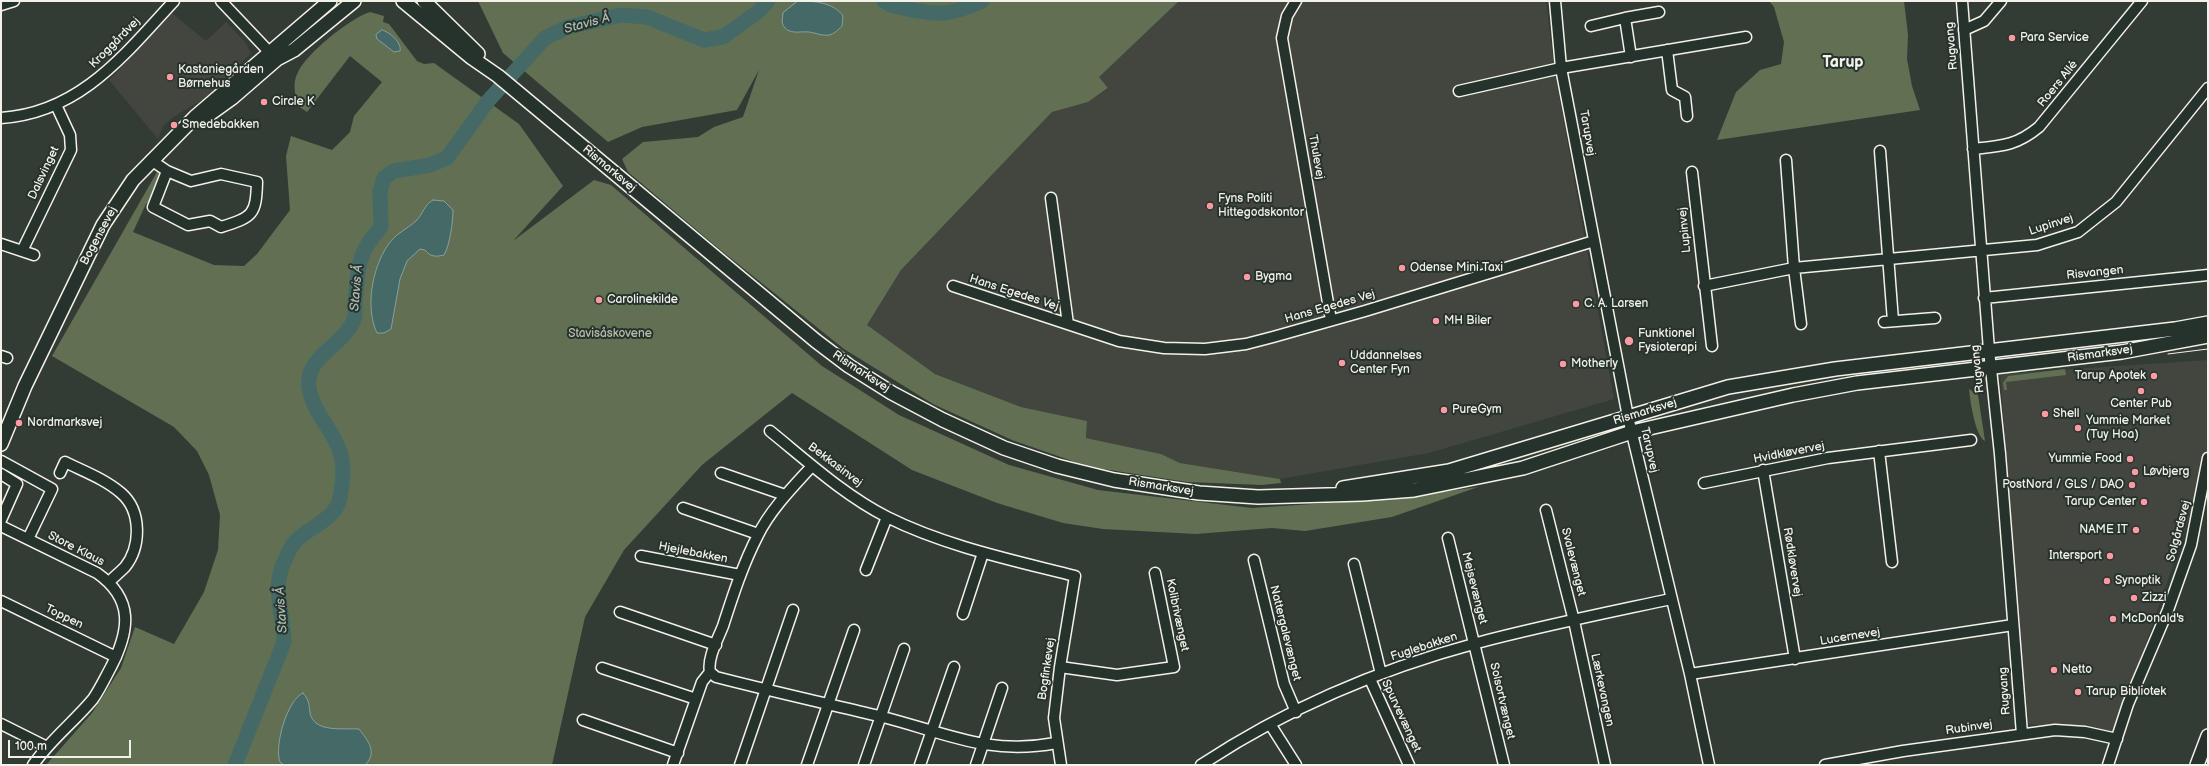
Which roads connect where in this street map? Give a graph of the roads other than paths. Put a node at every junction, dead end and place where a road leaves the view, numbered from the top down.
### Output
1 (14, 1) edge
2 (174, 1) edge
3 (221, 1) edge
4 (330, 1) edge
5 (341, 1) edge
6 (354, 1) edge
7 (365, 1) edge
8 (403, 1) edge
9 (415, 1) edge
10 (424, 1) edge
11 (434, 1) edge
12 (1296, 1) edge
13 (1555, 1) edge
14 (1962, 1) edge
15 (2001, 1) edge
16 (2142, 1) edge
17 (1, 5) edge
18 (1659, 12) dead end
19 (1626, 18) junction
20 (1591, 26) dead end
21 (1964, 30) junction
22 (1746, 37) dead end
23 (294, 50) junction
24 (1667, 50) junction
25 (273, 55) junction
26 (1631, 57) junction
27 (1561, 68) junction
28 (498, 76) junction
29 (1459, 91) dead end
30 (2206, 95) edge
31 (56, 104) junction
32 (1687, 116) dead end
33 (1, 118) edge
34 (1973, 149) junction
35 (1880, 151) dead end
36 (151, 160) junction
37 (1786, 160) dead end
38 (167, 171) junction
39 (1692, 172) dead end
40 (1051, 198) dead end
41 (1594, 241) junction
42 (1, 244) edge
43 (22, 251) junction
44 (1981, 251) junction
45 (34, 255) dead end
46 (1888, 258) junction
47 (1794, 268) junction
48 (2208, 274) edge
49 (953, 286) dead end
50 (1704, 286) junction
51 (1984, 298) junction
52 (1935, 318) dead end
53 (1331, 320) junction
54 (2208, 323) edge
55 (1068, 324) junction
56 (1801, 324) dead end
57 (2208, 336) edge
58 (2099, 338) junction
59 (1712, 346) dead end
60 (1988, 350) junction
61 (42, 352) junction
62 (1991, 368) junction
63 (1907, 376) junction
64 (1628, 417) junction
65 (1, 421) edge
66 (770, 431) dead end
67 (1632, 432) junction
68 (1971, 440) dead end
69 (1, 444) edge
70 (1878, 450) junction
71 (2208, 458) edge
72 (1, 461) edge
73 (812, 466) junction
74 (1763, 470) junction
75 (60, 473) dead end
76 (721, 473) dead end
77 (1, 474) edge
78 (1704, 483) dead end
79 (1306, 494) junction
80 (786, 495) junction
81 (683, 508) dead end
82 (1546, 510) dead end
83 (887, 517) junction
84 (1, 520) edge
85 (1, 526) edge
86 (758, 534) junction
87 (1448, 538) dead end
88 (28, 539) junction
89 (983, 553) junction
90 (641, 556) dead end
91 (1254, 560) dead end
92 (1892, 562) dead end
93 (1354, 564) dead end
94 (866, 570) dead end
95 (1155, 572) dead end
96 (740, 575) junction
97 (1075, 576) joint
98 (109, 582) junction
99 (1671, 599) junction
100 (1, 601) edge
101 (793, 610) dead end
102 (620, 612) dead end
103 (963, 614) dead end
104 (1574, 620) junction
105 (2013, 625) junction
106 (854, 630) dead end
107 (1475, 644) junction
108 (716, 645) junction
109 (904, 650) dead end
110 (116, 656) junction
111 (1795, 659) junction
112 (954, 667) dead end
113 (1060, 667) junction
114 (602, 668) dead end
115 (710, 672) junction
116 (1382, 674) junction
117 (1690, 674) junction
118 (1370, 679) junction
119 (1002, 688) dead end
120 (766, 690) junction
121 (696, 699) junction
122 (828, 704) junction
123 (1296, 712) junction
124 (880, 716) junction
125 (583, 720) dead end
126 (1, 724) edge
127 (1270, 724) junction
128 (932, 731) junction
129 (2022, 734) junction
130 (2208, 736) edge
131 (2118, 739) junction
132 (1056, 743) junction
133 (982, 745) junction
134 (47, 747) junction
135 (678, 753) junction
136 (33, 765) edge
137 (673, 765) edge
138 (740, 765) edge
139 (807, 765) edge
140 (864, 765) edge
141 (920, 765) edge
142 (976, 765) edge
143 (1061, 765) edge
144 (1201, 765) edge
145 (1296, 765) edge
146 (1409, 765) edge
147 (1504, 765) edge
148 (1605, 765) edge
149 (1709, 765) edge
150 (1825, 765) edge
151 (2108, 765) edge
152 (2198, 765) edge

1 - 17 street
2 - 31 street, Kroggårdvej
3 - 25 street
4 - 25 main road, Bogensevej
5 - 25 main road
6 - 23 main road, Bogensevej
7 - 23 main road
8 - 28 main road, Rismarksvej
9 - 28 main road
10 - 28 main road, Rismarksvej
11 - 28 main road
12 - 53 street, Thulevej
13 - 27 street, Tarupvej
14 - 21 street, Rugvang
15 - 21 street
16 - 34 street, Roers Allé
18 - 19 street
19 - 20 street
19 - 26 street
21 - 34 street, Rugvang
22 - 24 street
23 - 25 main road, Bogensevej
24 - 26 street
24 - 32 street
25 - 36 main road, Bogensevej
26 - 27 street
27 - 29 street
27 - 41 street, Tarupvej
28 - 79 main road, Rismarksvej
30 - 44 street, Lupinvej
31 - 33 street, Kroggårdvej
31 - 43 street, Dalsvinget
34 - 44 street, Rugvang
35 - 46 street
36 - 38 street
36 - 61 main road, Bogensevej
37 - 47 street
38 - 38 street
39 - 50 street, Lupinvej
40 - 55 street, Hans Egedes Vej
41 - 53 street, Hans Egedes Vej
41 - 64 street, Tarupvej
42 - 43 street
43 - 45 street
44 - 46 street, Lupinvej
44 - 51 street, Rugvang
46 - 47 street, Lupinvej
46 - 52 street
47 - 50 street, Lupinvej
47 - 56 street
48 - 51 street, Risvangen
49 - 55 street, Hans Egedes Vej
50 - 59 street, Lupinvej
51 - 60 street, Rugvang
53 - 55 street, Hans Egedes Vej
54 - 58 main road, Rismarksvej
57 - 62 main road, Rismarksvej
58 - 60 main road, Rismarksvej
58 - 62 main road, Rismarksvej
60 - 62 street, Rugvang
60 - 63 main road, Rismarksvej
60 - 64 main road, Rismarksvej
61 - 65 main road, Bogensevej
61 - 69 main road, Bogensevej
62 - 63 main road, Rismarksvej
62 - 105 street, Rugvang
63 - 67 main road, Rismarksvej
64 - 67 street, Tarupvej
64 - 79 main road, Rismarksvej
66 - 73 street, Bekkasinvej
67 - 79 main road, Rismarksvej
67 - 99 street, Tarupvej
68 - 70 street, Hvidkløvervej
70 - 74 street, Hvidkløvervej
70 - 92 street
71 - 131 street, Solgårdsvej
72 - 88 street, Store Klaus
73 - 80 street, Hjejlebakken
73 - 83 street, Bekkasinvej
74 - 78 street, Hvidkløvervej
74 - 111 street, Rødkløvervej
75 - 98 street
76 - 80 street
77 - 84 street
80 - 86 street, Hjejlebakken
81 - 86 street
82 - 104 street, Svalevænget
83 - 89 street, Bekkasinvej
83 - 94 street
85 - 88 street, Store Klaus
86 - 96 street, Hjejlebakken
87 - 107 street, Mejsevænget
88 - 98 street, Store Klaus
89 - 97 street, Bekkasinvej
89 - 103 street
90 - 96 street, Hjejlebakken
91 - 123 street, Nattergalevænget
93 - 116 street
95 - 113 street, Kolibrivænget
96 - 108 street, Hjejlebakken
97 - 113 street, Bogfinkevej
98 - 110 street, Store Klaus
99 - 104 street, Fuglebakken
99 - 117 street, Tarupvej
100 - 110 street, Toppen
101 - 120 street
102 - 108 street
104 - 107 street, Fuglebakken
104 - 148 street, Lærkevangen
105 - 111 street, Lucernevej
105 - 129 street, Rugvang
106 - 122 street
107 - 116 street, Fuglebakken
107 - 147 street, Solsortvænget
108 - 115 street, Hjejlebakken
109 - 124 street
110 - 134 street, Store Klaus
111 - 117 street, Lucernevej
112 - 128 street
113 - 132 street, Bogfinkevej
114 - 121 street
115 - 120 street
115 - 121 street, Hjejlebakken
116 - 118 street, Fuglebakken
117 - 149 street, Tarupvej
118 - 123 street, Fuglebakken
118 - 146 street, Spurvevænget
119 - 133 street
120 - 122 street
120 - 138 street
121 - 135 street, Hjejlebakken
122 - 124 street
122 - 139 street
123 - 127 street, Fuglebakken
124 - 128 street
124 - 140 street
125 - 135 street
126 - 134 street
127 - 144 street, Fuglebakken
127 - 145 street
128 - 133 street
128 - 141 street
129 - 131 street, Rubinvej
129 - 150 street, Rubinvej
130 - 152 main road
131 - 151 street, Solgårdsvej
132 - 133 street
132 - 143 street, Bogfinkevej
133 - 142 street
134 - 136 street, Store Klaus
135 - 137 street, Hjejlebakken

